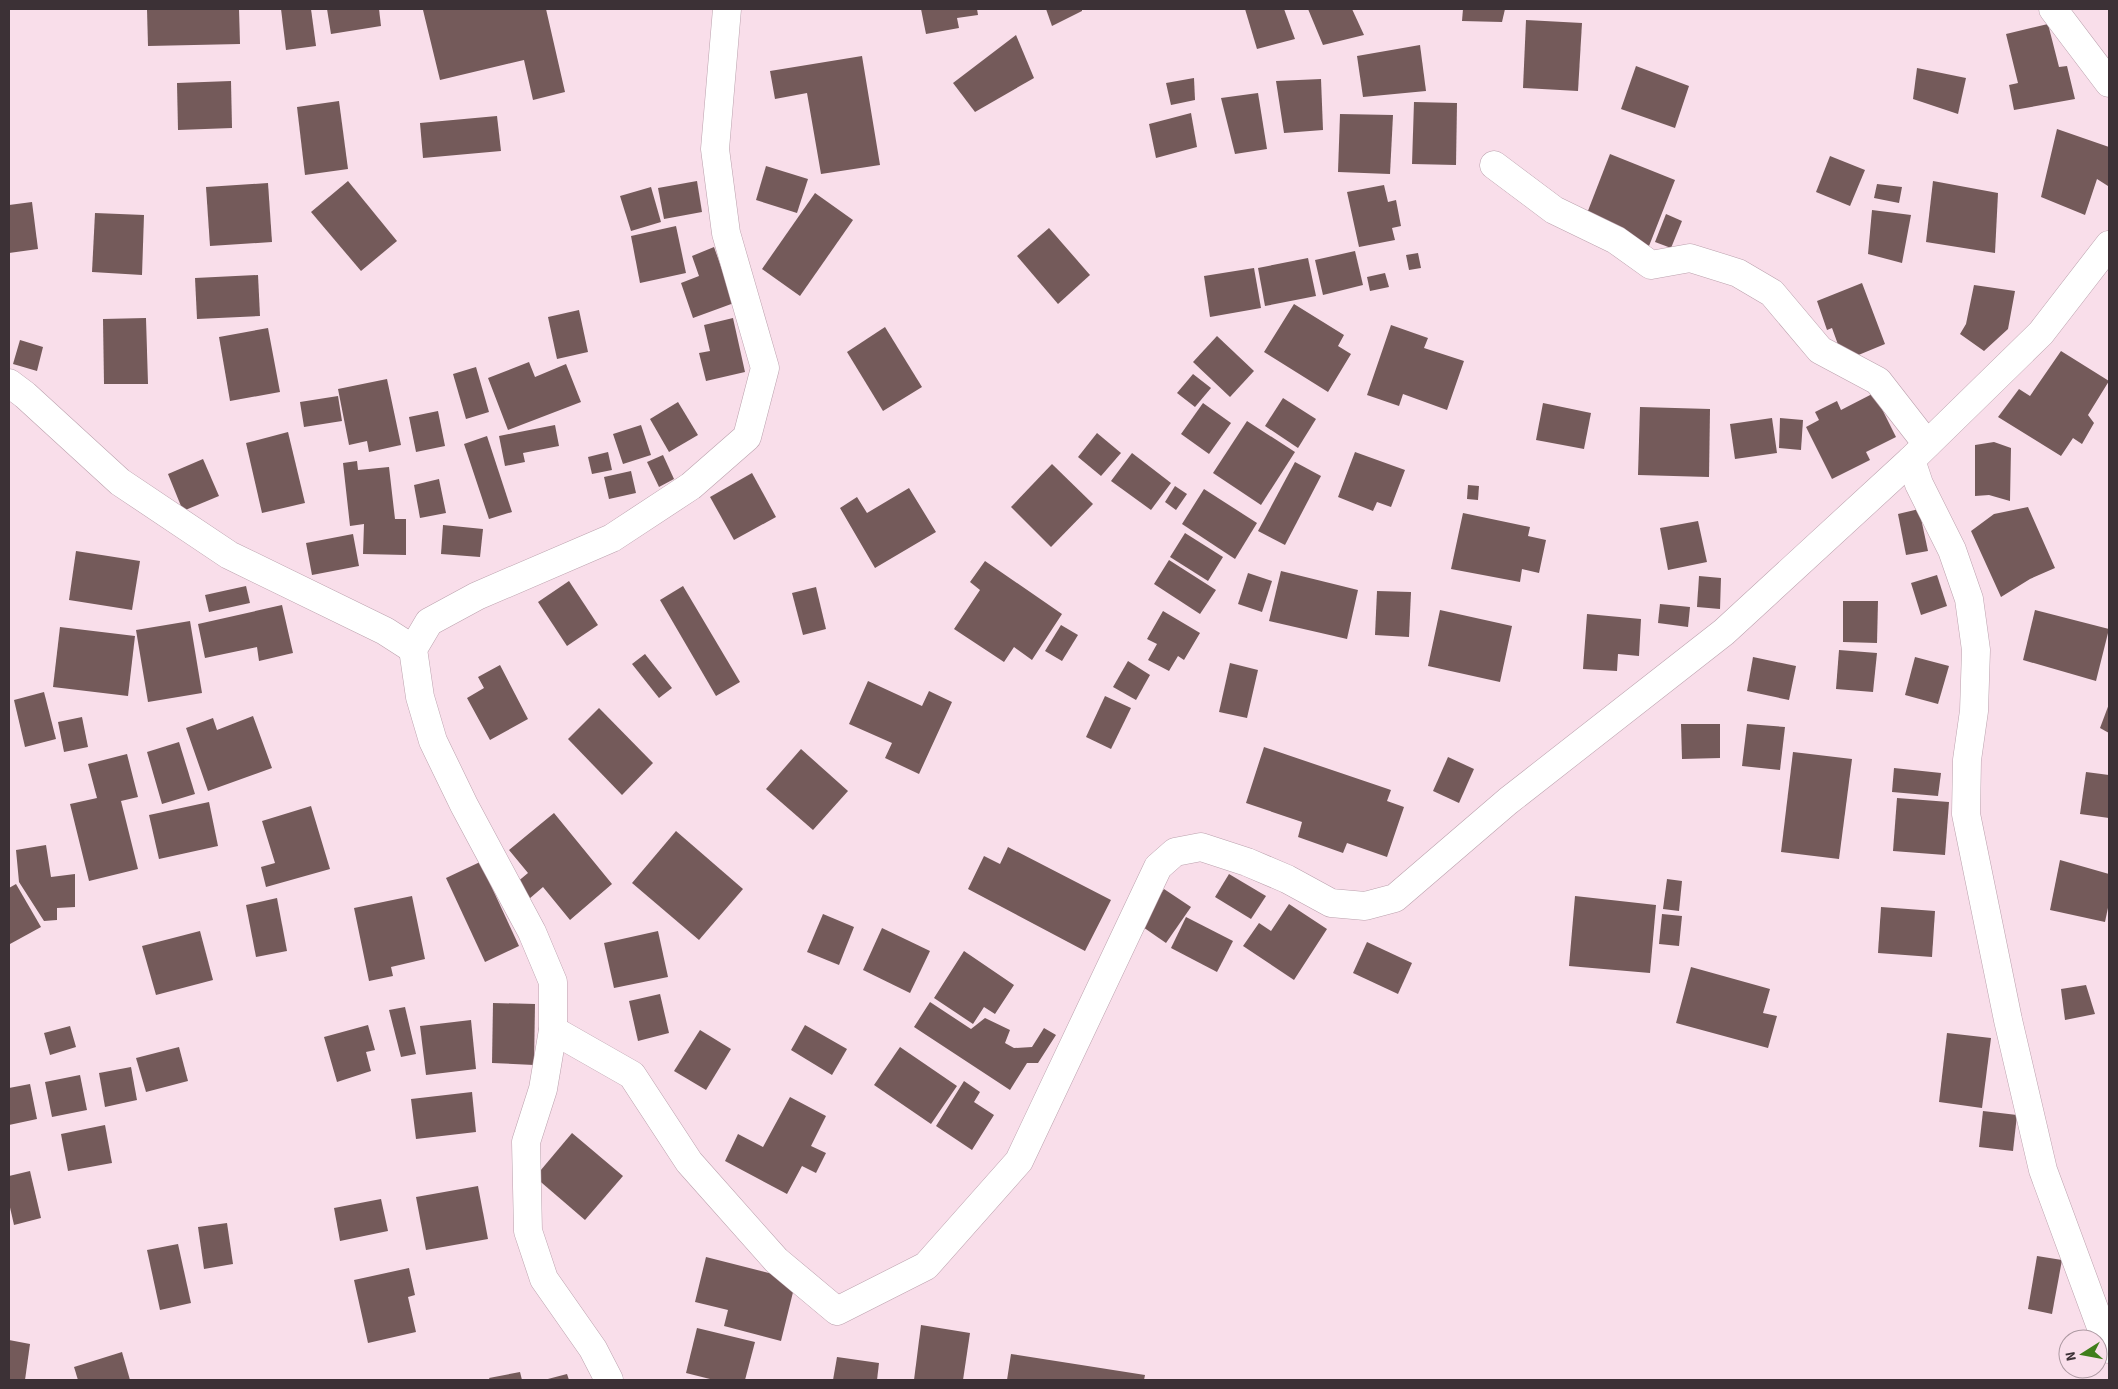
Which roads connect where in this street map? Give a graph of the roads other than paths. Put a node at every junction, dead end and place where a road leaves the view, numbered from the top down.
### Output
1 (727, 9) edge
2 (2053, 9) edge
3 (2109, 83) edge
4 (1494, 165) dead end
5 (2109, 245) edge
6 (9, 383) edge
7 (1919, 452) junction
8 (413, 649) junction
9 (553, 1030) junction
10 (2109, 1349) edge
11 (608, 1380) edge

1 - 8 street
2 - 3 street
4 - 7 street
5 - 7 street
6 - 8 street
7 - 9 street
7 - 10 street
8 - 9 street
9 - 11 street

